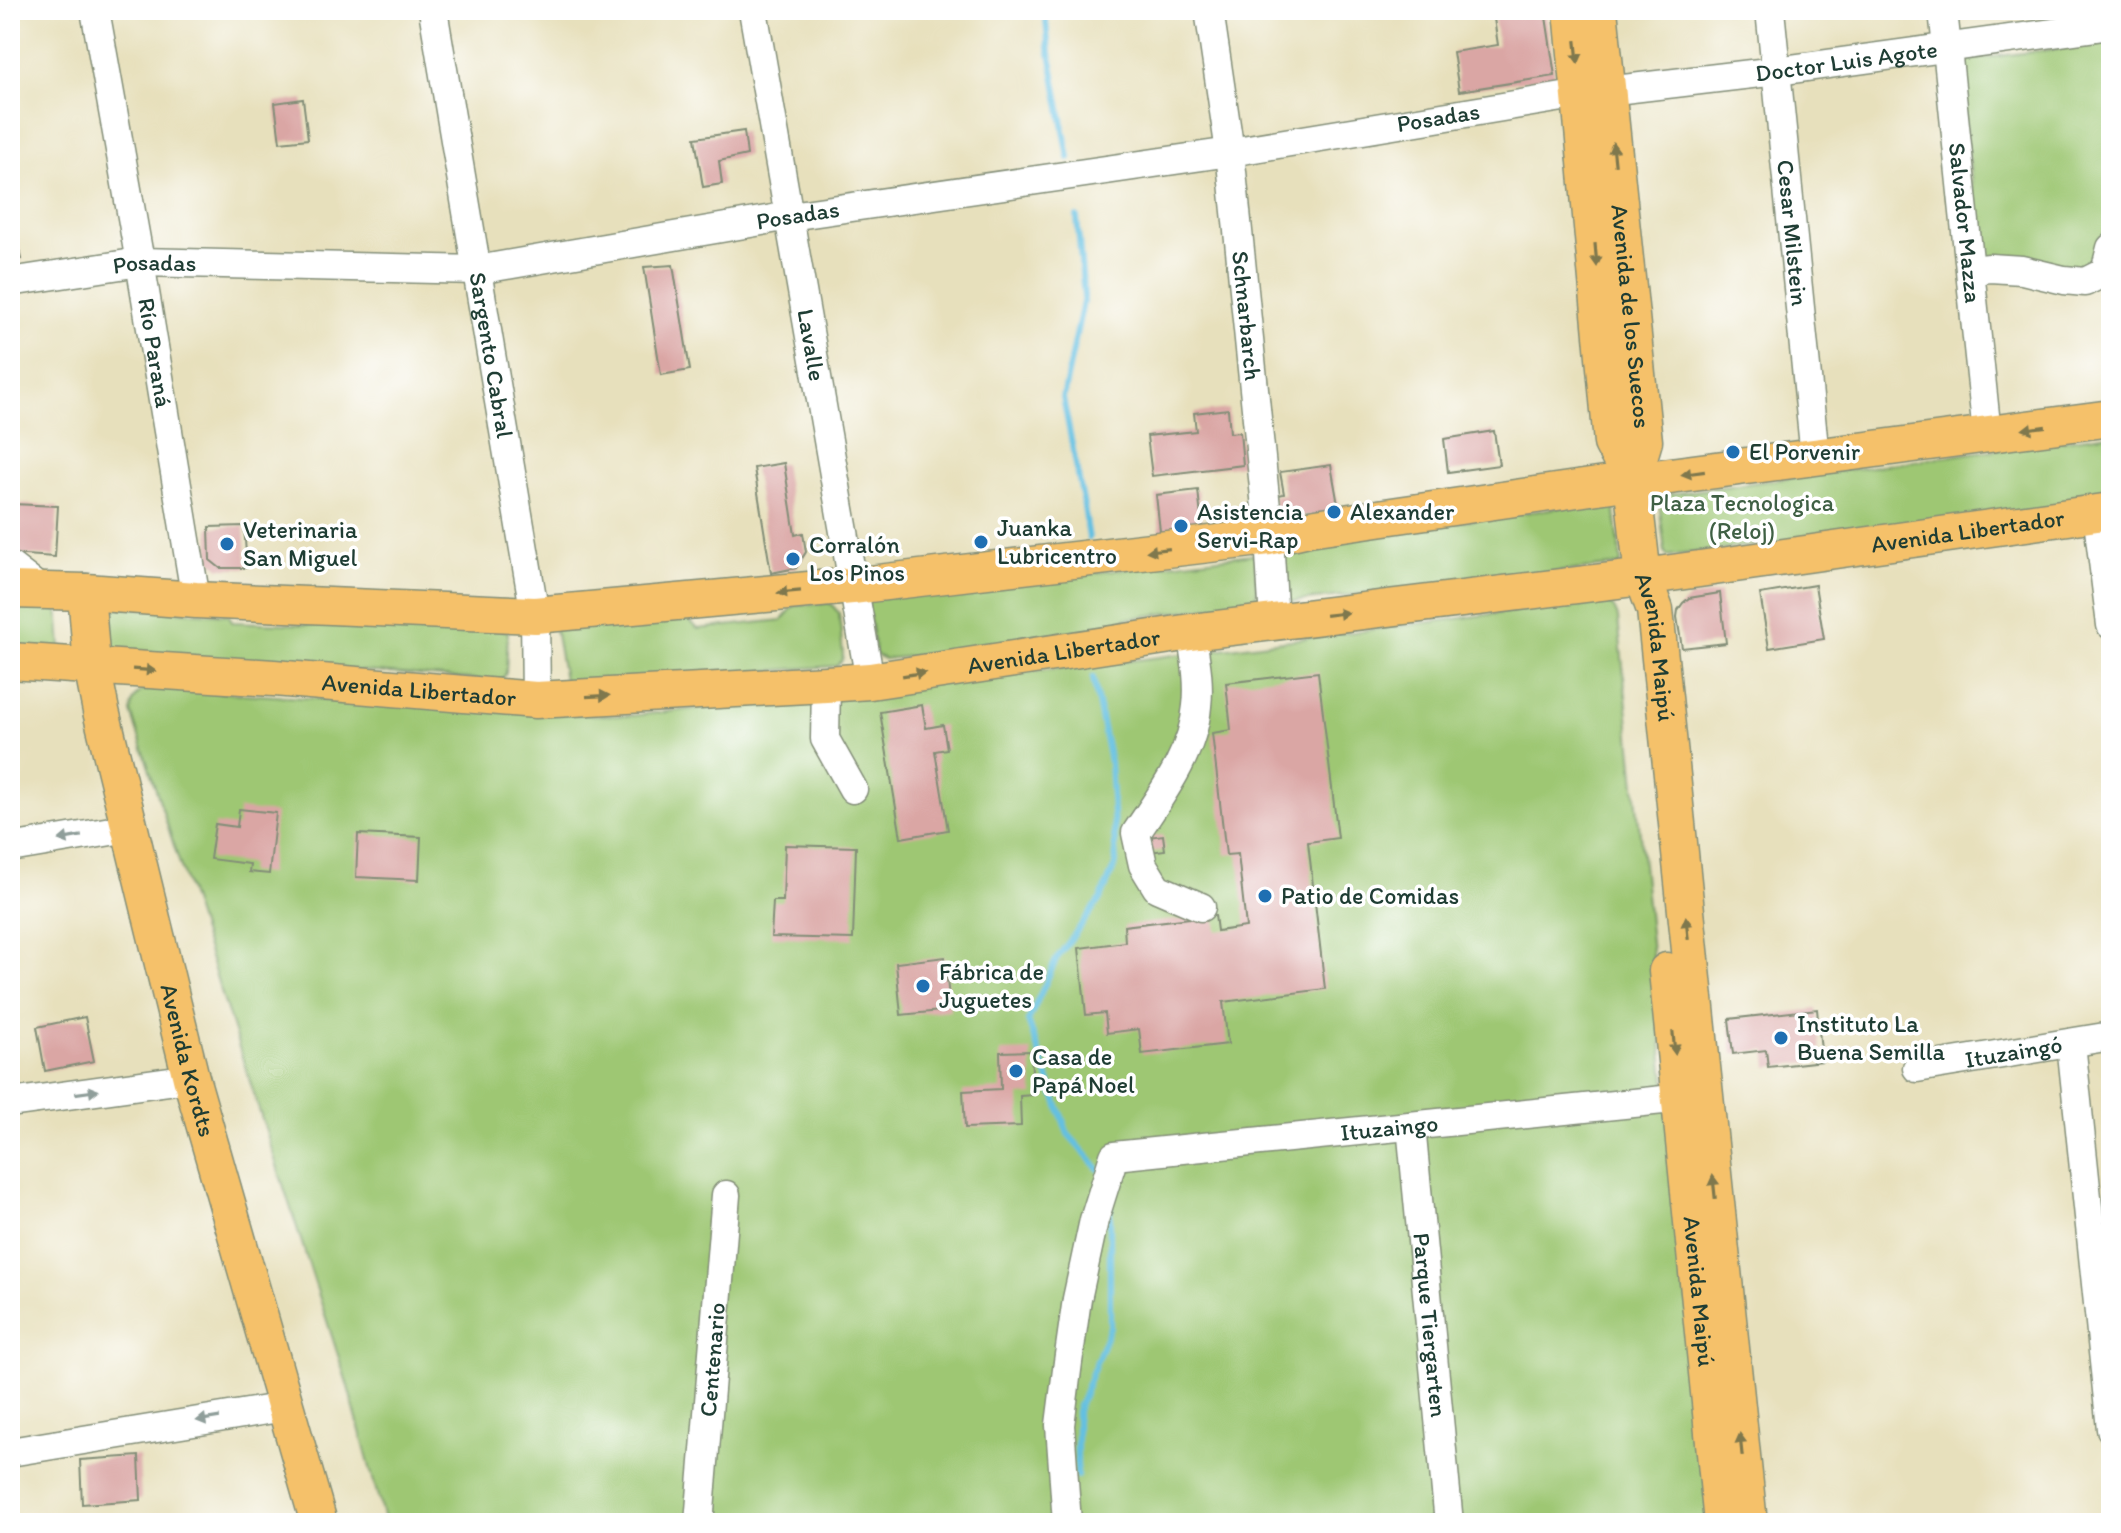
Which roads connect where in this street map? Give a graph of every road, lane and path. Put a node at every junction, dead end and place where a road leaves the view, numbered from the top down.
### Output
1 (95, 10) edge
2 (433, 10) edge
3 (753, 10) edge
4 (1209, 10) edge
5 (1572, 10) edge
6 (1599, 10) edge
7 (1770, 10) edge
8 (1943, 10) edge
9 (2111, 25) edge
10 (1947, 48) junction
11 (1777, 71) junction
12 (1594, 92) junction
13 (1230, 152) junction
14 (790, 216) junction
15 (2111, 248) edge
16 (140, 262) junction
17 (477, 270) junction
18 (1971, 270) junction
19 (10, 282) edge
20 (2111, 418) edge
21 (1987, 434) junction
22 (1815, 457) junction
23 (1632, 481) junction
24 (2104, 512) edge
25 (1269, 537) junction
26 (10, 566) edge
27 (1643, 577) junction
28 (852, 586) junction
29 (25, 590) edge
30 (86, 592) junction
31 (196, 600) junction
32 (535, 615) junction
33 (1274, 622) junction
34 (2111, 625) edge
35 (1191, 632) junction
36 (10, 661) edge
37 (92, 666) junction
38 (870, 681) junction
39 (826, 684) junction
40 (536, 700) junction
41 (853, 789) dead end
42 (129, 828) junction
43 (10, 848) edge
44 (1201, 907) dead end
45 (2111, 1036) edge
46 (2071, 1043) junction
47 (1917, 1068) dead end
48 (191, 1078) junction
49 (1663, 1100) dead end
50 (10, 1103) edge
51 (1411, 1126) junction
52 (726, 1195) dead end
53 (285, 1407) junction
54 (2111, 1429) edge
55 (10, 1452) edge
56 (319, 1523) edge
57 (699, 1523) edge
58 (1067, 1523) edge
59 (1449, 1523) edge
60 (1722, 1523) edge
61 (1749, 1523) edge

1 - 16 street, Río Paraná
2 - 17 street, Sargento Cabral
3 - 14 street, Lavalle
4 - 13 street, Schnarbarch
5 -> 12 main road, Avenida de los Suecos
6 - 12 main road, Avenida de los Suecos
7 - 11 street, Cesar Milstein
8 - 10 street, Salvador Mazza
9 - 10 street, Doctor Luis Agote
10 - 11 street, Doctor Luis Agote
10 - 18 street, Salvador Mazza
11 - 12 street, Doctor Luis Agote
11 - 22 street, Cesar Milstein
12 - 13 street, Posadas
12 - 23 main road, Avenida de los Suecos
13 - 14 street, Posadas
13 - 25 street, Schnarbarch
14 - 17 street, Posadas
14 - 28 street, Lavalle
15 - 18 street
16 - 17 street, Posadas
16 - 19 street, Posadas
16 - 31 street, Río Paraná
17 - 32 street, Sargento Cabral
18 - 21 street, Salvador Mazza
20 -> 21 main road
21 - 22 main road
22 -> 23 main road
23 - 25 main road
23 - 27 main road
24 - 27 main road, Avenida Libertador
24 - 34 street
25 -> 28 main road
25 - 33 street, Schnarbarch
26 - 29 street
33 -> 27 main road, Avenida Libertador
27 -> 60 main road, Avenida Maipú
61 -> 27 main road, Avenida Maipú
28 -> 32 main road
28 - 38 street, Lavalle
29 - 30 main road
30 - 31 main road
30 - 37 main road, Avenida Kordts
31 - 32 main road
32 - 40 street, Sargento Cabral
33 - 35 main road, Avenida Libertador
38 -> 35 main road, Avenida Libertador
35 - 44 street
36 - 37 main road, Avenida Libertador
37 -> 40 main road, Avenida Libertador
37 - 42 main road, Avenida Kordts
38 - 39 main road, Avenida Libertador
40 -> 39 main road, Avenida Libertador
39 - 41 street
42 -> 43 street
42 - 48 main road, Avenida Kordts
45 - 46 street, Ituzaingó
46 - 47 street, Ituzaingó
46 - 54 street
50 -> 48 street
48 - 53 main road, Avenida Kordts
49 - 51 street, Ituzaingo
51 - 58 street, Ituzaingo
51 - 59 street, Parque Tiergarten
52 - 57 street, Centenario
53 -> 55 street
53 - 56 main road, Avenida Kordts

